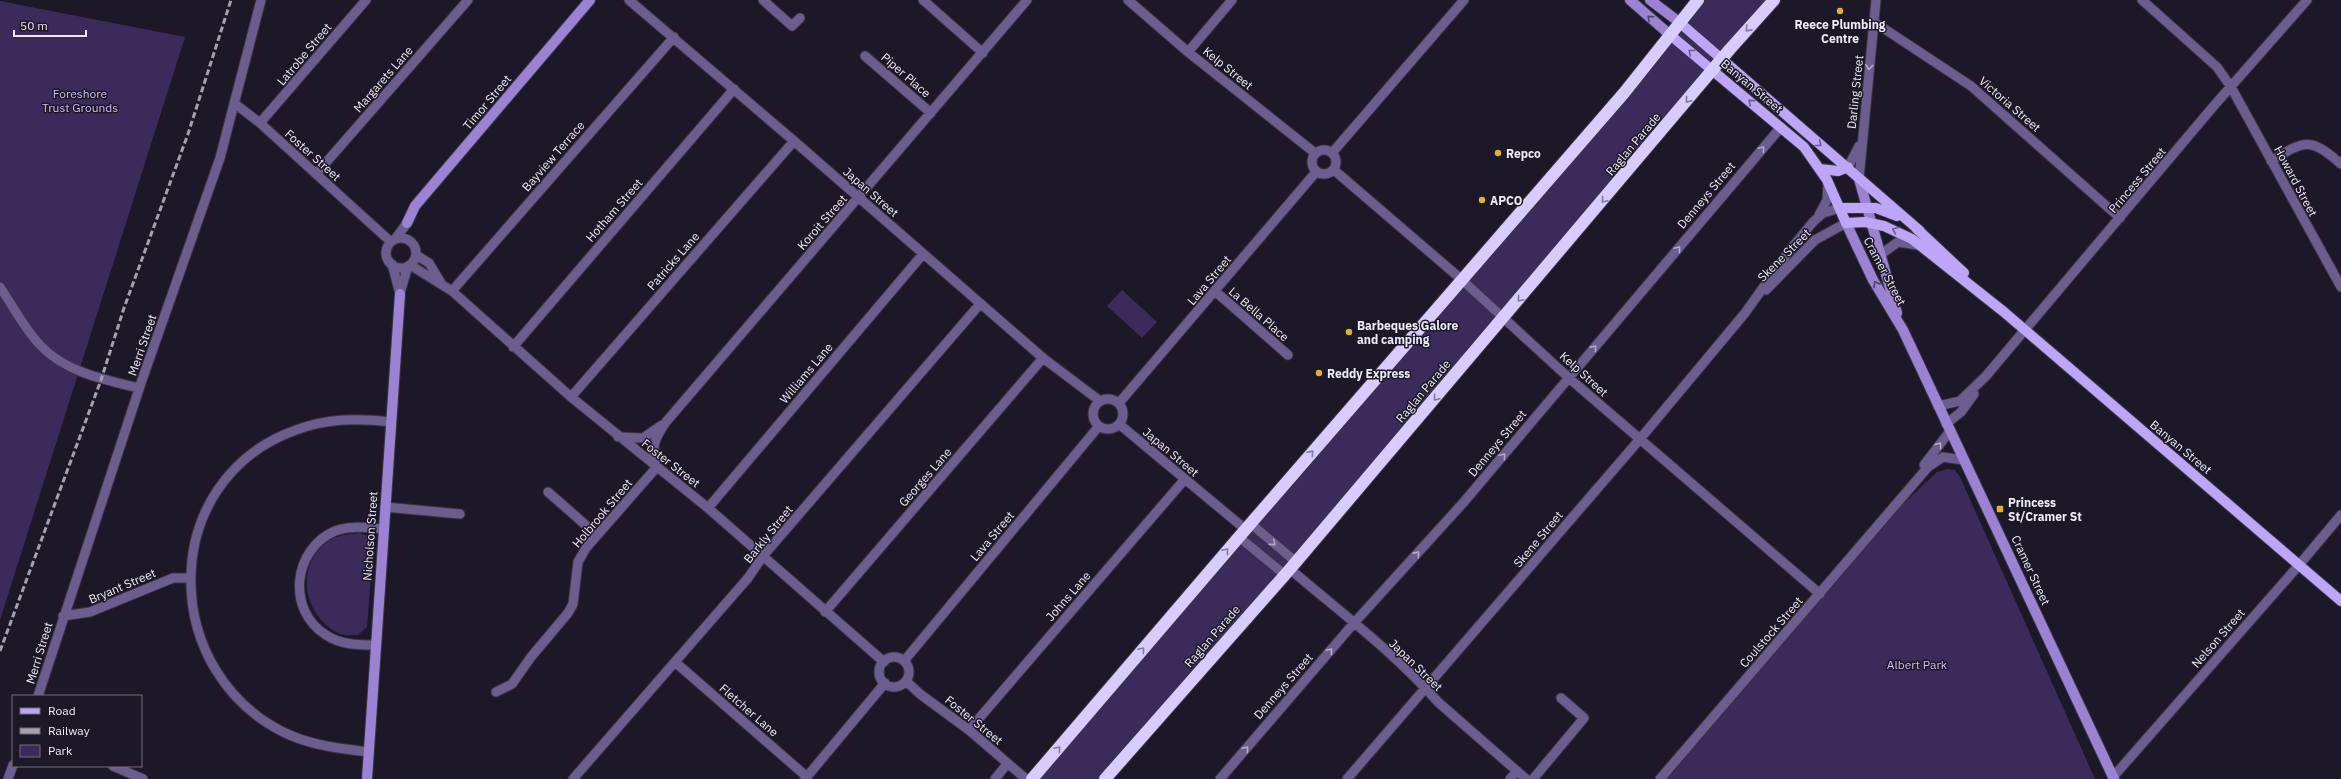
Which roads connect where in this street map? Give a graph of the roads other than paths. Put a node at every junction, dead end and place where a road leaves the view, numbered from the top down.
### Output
1 (261, 0) edge
2 (366, 0) edge
3 (468, 0) edge
4 (590, 0) edge
5 (629, 0) edge
6 (763, 0) edge
7 (923, 0) edge
8 (1027, 0) edge
9 (1128, 0) edge
10 (1232, 0) edge
11 (1464, 0) edge
12 (1630, 0) edge
13 (1650, 0) edge
14 (1698, 0) edge
15 (1774, 0) edge
16 (1876, 0) edge
17 (2142, 0) edge
18 (2307, 0) edge
19 (800, 18) dead end
20 (1679, 22) junction
21 (1874, 22) junction
22 (1669, 34) junction
23 (674, 37) junction
24 (1188, 52) junction
25 (983, 53) junction
26 (865, 56) dead end
27 (1722, 59) junction
28 (1713, 70) junction
29 (2231, 87) junction
30 (734, 89) junction
31 (234, 103) junction
32 (931, 113) junction
33 (1789, 119) junction
34 (260, 123) junction
35 (1781, 127) junction
36 (1862, 139) junction
37 (794, 140) junction
38 (1332, 152) junction
39 (1315, 153) junction
40 (2271, 161) junction
41 (2341, 164) edge
42 (1848, 167) junction
43 (1820, 169) junction
44 (1334, 170) junction
45 (1316, 172) junction
46 (316, 174) junction
47 (1859, 179) junction
48 (1827, 180) junction
49 (859, 197) junction
50 (1868, 207) junction
51 (1840, 208) junction
52 (2120, 218) junction
53 (1813, 222) junction
54 (407, 223) junction
55 (1846, 223) junction
56 (1872, 223) junction
57 (1920, 231) junction
58 (409, 240) junction
59 (391, 243) junction
60 (1920, 246) junction
61 (923, 254) junction
62 (416, 255) junction
63 (1880, 256) junction
64 (392, 264) junction
65 (409, 265) junction
66 (1462, 279) junction
67 (442, 284) junction
68 (0, 286) edge
69 (2341, 287) edge
70 (452, 291) junction
71 (1215, 291) junction
72 (400, 294) junction
73 (980, 304) junction
74 (1745, 312) junction
75 (2004, 312) junction
76 (1504, 317) junction
77 (1903, 330) junction
78 (2025, 331) junction
79 (513, 347) junction
80 (1288, 354) dead end
81 (1043, 358) junction
82 (1986, 376) junction
83 (1569, 378) junction
84 (139, 388) junction
85 (571, 397) junction
86 (1100, 401) junction
87 (1119, 403) junction
88 (1938, 406) junction
89 (391, 422) junction
90 (666, 422) junction
91 (1119, 424) junction
92 (1099, 426) junction
93 (1948, 427) junction
94 (618, 437) junction
95 (1640, 439) junction
96 (1963, 460) junction
97 (656, 468) junction
98 (1185, 479) junction
99 (548, 492) dead end
100 (1900, 499) junction
101 (385, 507) junction
102 (708, 508) junction
103 (460, 514) dead end
104 (2341, 514) edge
105 (384, 529) junction
106 (1245, 530) junction
107 (597, 535) junction
108 (763, 556) junction
109 (2299, 565) junction
110 (1290, 569) junction
111 (190, 578) junction
112 (1820, 594) junction
113 (2341, 601) edge
114 (825, 612) junction
115 (62, 616) junction
116 (1354, 623) junction
117 (376, 645) junction
118 (904, 661) junction
119 (675, 662) junction
120 (884, 662) junction
121 (906, 681) junction
122 (885, 683) junction
123 (1426, 689) junction
124 (496, 692) dead end
125 (38, 695) edge
126 (1561, 698) dead end
127 (969, 730) junction
128 (369, 752) junction
129 (1007, 764) junction
130 (13, 767) edge
131 (115, 767) edge
132 (1517, 771) junction
133 (806, 778) edge
134 (1033, 778) edge
135 (2113, 778) edge
136 (8, 779) edge
137 (143, 779) edge
138 (367, 779) edge
139 (573, 779) edge
140 (994, 779) edge
141 (1105, 779) edge
142 (1220, 779) edge
143 (1347, 779) edge
144 (1510, 779) edge
145 (1526, 779) edge
146 (1533, 779) edge
147 (1660, 779) edge

1 - 31 street, Merri Street
2 - 34 street, Latrobe Street
3 - 46 street, Margarets Lane
4 - 54 street, Timor Street
5 - 23 street, Japan Street
6 - 19 street
7 - 25 street
8 - 25 street, Koroit Street
9 - 24 street, Kelp Street
10 - 24 street
11 - 38 street
22 -> 12 street, Banyan Street
13 - 20 street, Banyan Street
14 - 20 highway
15 -> 27 highway, Raglan Parade
16 - 21 street, Darling Street
17 - 29 street, Howard Street
18 - 29 street, Princess Street
20 - 22 highway
20 - 27 main road, Banyan Street
21 -> 36 street, Darling Street
21 - 52 street, Victoria Street
28 -> 22 main road, Banyan Street
22 - 66 highway
23 - 30 street, Japan Street
23 - 70 street, Bayview Terrace
24 - 39 street, Kelp Street
25 - 32 street, Koroit Street
26 - 32 street, Piper Place
27 - 28 highway, Raglan Parade
27 - 33 main road, Banyan Street
35 -> 28 main road, Banyan Street
28 -> 76 highway, Raglan Parade
29 - 40 street, Howard Street
29 - 52 street, Princess Street
30 - 37 street, Japan Street
30 - 79 street, Hotham Street
31 - 34 street, Foster Street
31 - 84 street, Merri Street
32 - 49 street, Koroit Street
33 - 35 main road, Denneys Street
33 -> 42 main road, Banyan Street
34 - 46 street, Foster Street
35 - 43 main road, Banyan Street
83 -> 35 street, Denneys Street
36 - 42 street, Darling Street
36 - 47 street, Darling Street
37 - 49 street, Japan Street
37 - 85 street, Patricks Lane
38 - 39 street
38 - 44 street
39 - 45 street
40 - 41 street
40 - 69 street, Howard Street
42 - 43 main road
42 - 47 main road, Banyan Street
43 - 48 main road, Banyan Street
44 - 45 street
44 - 66 street, Kelp Street
45 - 71 street, Lava Street
46 - 59 street, Foster Street
47 - 50 street, Cramer Street
47 - 57 main road, Banyan Street
48 - 51 main road, Banyan Street
48 - 53 street, Skene Street
49 - 61 street, Japan Street
49 - 90 street, Koroit Street
50 - 51 main road, Banyan Street
50 - 56 street, Cramer Street
50 - 57 main road, Banyan Street
51 - 53 street, Skene Street
51 - 55 main road, Banyan Street
52 - 78 street, Princess Street
53 - 74 street, Skene Street
54 - 58 street
54 - 59 street, Timor Street
55 - 56 main road, Banyan Street
55 - 74 street, Skene Street
77 -> 55 street, Cramer Street
60 -> 56 main road, Banyan Street
56 - 63 street, Cramer Street
57 - 75 main road, Banyan Street
58 - 59 street
58 - 62 street
59 - 64 street
60 - 63 street
60 - 75 main road, Banyan Street
61 - 73 street, Japan Street
61 - 102 street, Williams Lane
62 - 65 street
62 - 67 street, Foster Street
63 - 77 street, Cramer Street
64 - 65 street
64 - 72 street, Nicholson Street
65 - 67 street, Foster Street
65 - 72 street, Nicholson Street
66 - 76 street, Kelp Street
106 -> 66 highway
67 - 70 street, Foster Street
68 - 84 street
70 - 79 street, Foster Street
71 - 80 street, La Bella Place
71 - 87 street, Lava Street
72 - 89 street, Nicholson Street
73 - 81 street, Japan Street
73 - 108 street, Barkly Street
74 - 95 street, Skene Street
75 - 78 main road, Banyan Street
76 - 83 street, Kelp Street
76 -> 110 highway, Raglan Parade
77 - 88 street, Cramer Street
78 - 82 street, Princess Street
78 - 109 main road, Banyan Street
79 - 85 street, Foster Street
81 - 86 street, Japan Street
81 - 114 street, Georges Lane
82 - 88 street, Princess Street
82 - 93 street, Princess Street
83 - 95 street, Kelp Street
116 -> 83 street, Denneys Street
84 - 115 street, Merri Street
85 - 94 street, Foster Street
86 - 87 street
86 - 92 street
87 - 91 street
88 - 93 street, Cramer Street
89 - 101 street, Nicholson Street
89 - 111 street
90 - 94 street, Koroit Street
90 - 97 street, Koroit Street
91 - 92 street
91 - 98 street, Japan Street
92 - 118 street, Lava Street
93 - 96 street, Cramer Street
100 -> 93 street, Coulstock Street
94 - 97 street, Foster Street
95 - 112 street, Kelp Street
95 - 123 street, Skene Street
96 - 100 street, Coulstock Street
96 - 135 street, Cramer Street
97 - 102 street, Foster Street
97 - 107 street, Holbrook Street
98 - 106 street, Japan Street
98 - 127 street, Johns Lane
99 - 107 street
100 - 112 street, Coulstock Street
101 - 103 street
101 - 105 street, Nicholson Street
102 - 108 street, Foster Street
104 - 109 street, Nelson Street
105 - 117 street, Nicholson Street
105 - 117 street
106 - 110 street, Japan Street
106 -> 110 street, Japan Street
134 -> 106 highway
107 - 124 street, Holbrook Street
108 - 114 street, Foster Street
108 - 119 street, Barkly Street
109 - 113 main road, Banyan Street
109 - 135 street, Nelson Street
110 - 116 street, Japan Street
110 - 141 highway, Raglan Parade
111 - 115 street, Bryant Street
111 - 128 street
112 - 147 street, Coulstock Street
114 - 120 street, Foster Street
115 - 125 street, Merri Street
116 - 123 street, Japan Street
142 -> 116 street, Denneys Street
117 - 128 street, Nicholson Street
118 - 120 street
118 - 121 street
119 - 133 street, Fletcher Lane
119 - 139 street, Barkly Street
120 - 122 street
121 - 122 street
121 - 127 street, Foster Street
122 - 133 street
123 - 132 street, Japan Street
123 - 143 street, Skene Street
126 - 146 street
127 - 129 street, Foster Street
128 - 138 street, Nicholson Street
129 - 134 street, Foster Street
129 - 140 street
130 - 136 street
131 - 137 street
132 - 144 street
132 - 145 street, Japan Street

